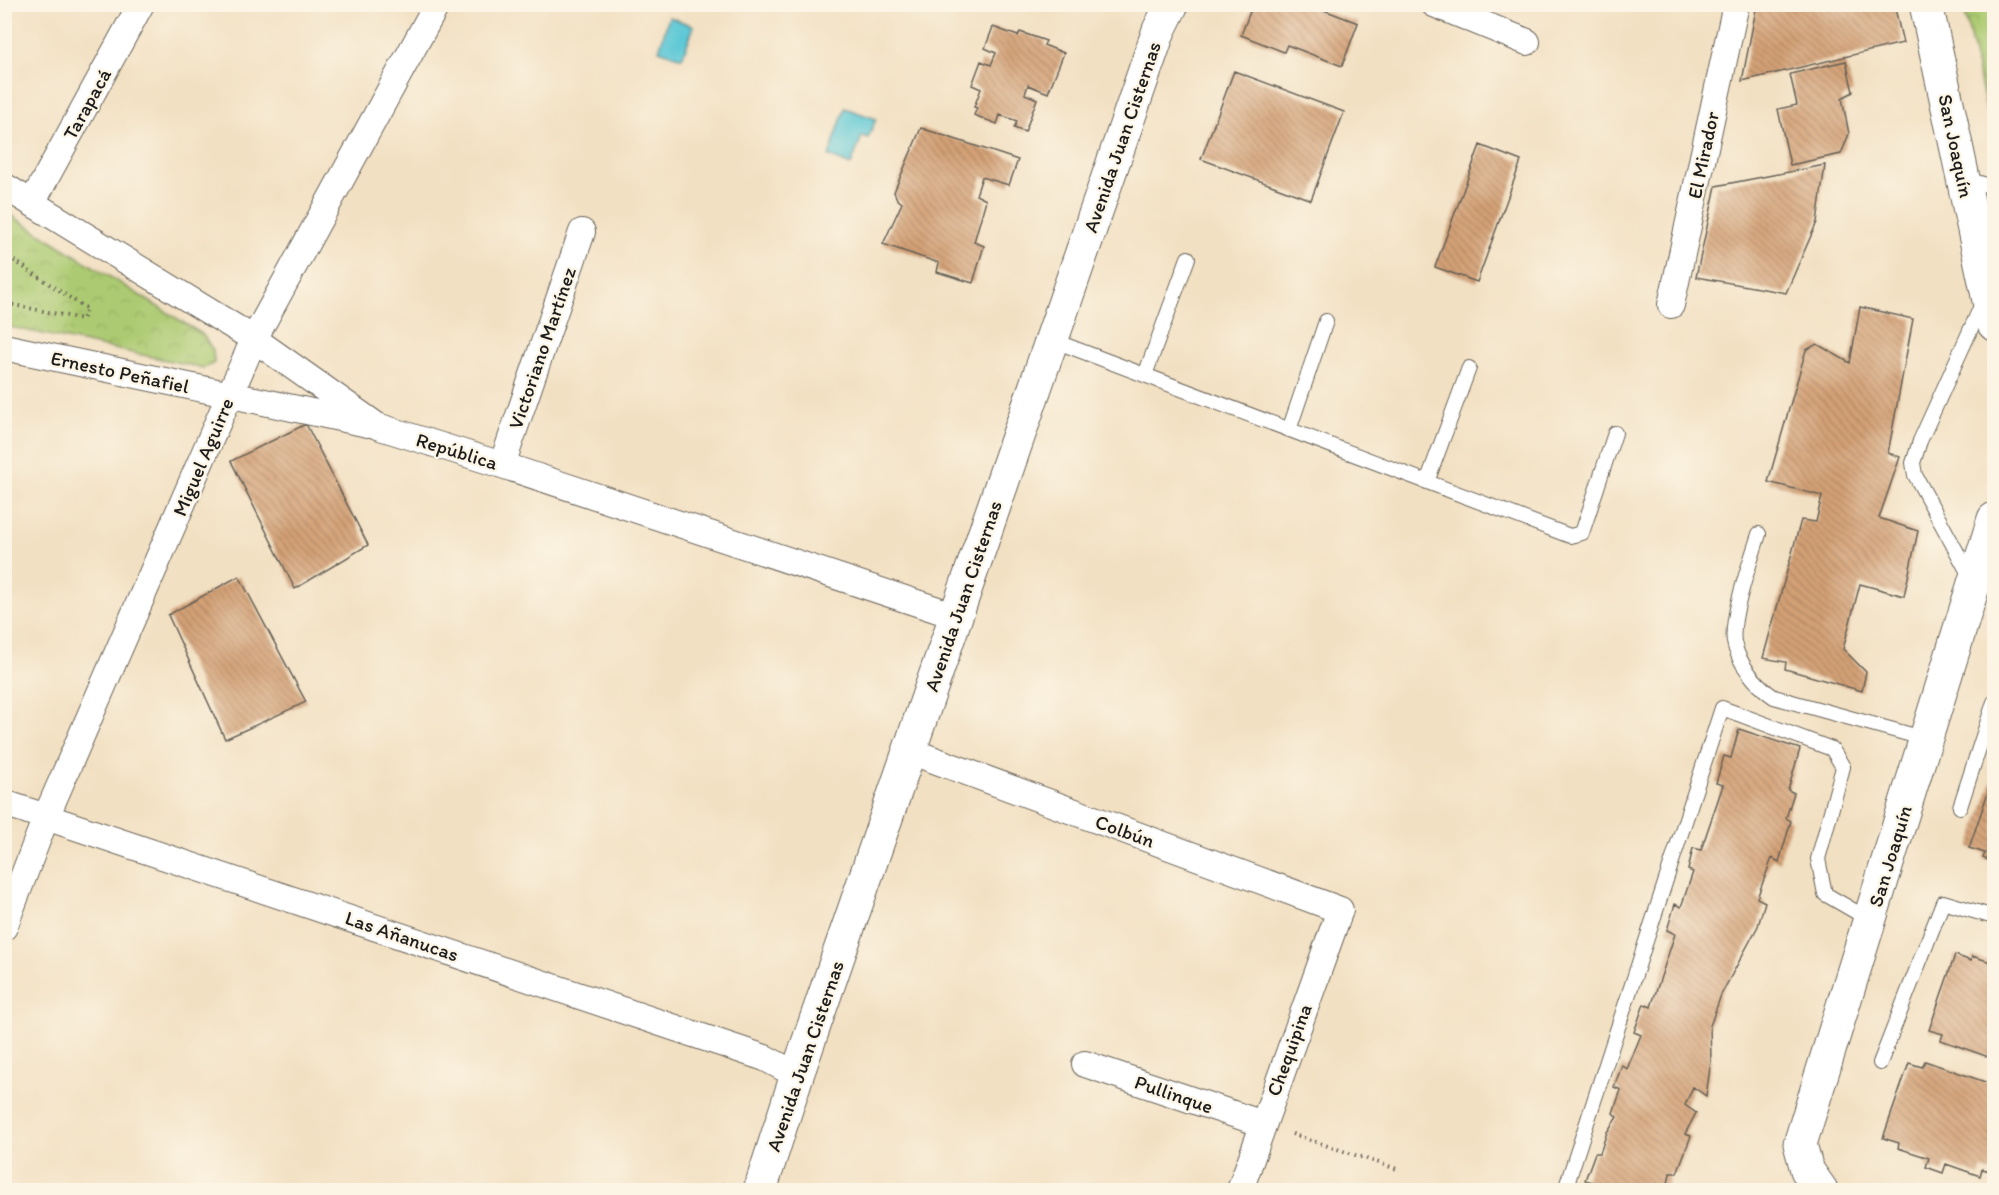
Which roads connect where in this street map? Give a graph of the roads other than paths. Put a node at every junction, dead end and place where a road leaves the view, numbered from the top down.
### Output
1 (141, 4) edge
2 (437, 4) edge
3 (1172, 4) edge
4 (1434, 4) edge
5 (1736, 4) edge
6 (1926, 4) edge
7 (1527, 42) dead end
8 (1963, 178) junction
9 (4, 186) edge
10 (1995, 187) edge
11 (32, 203) junction
12 (582, 232) dead end
13 (1188, 258) dead end
14 (1988, 292) junction
15 (1671, 305) dead end
16 (1326, 321) dead end
17 (1995, 324) edge
18 (254, 339) junction
19 (1052, 340) junction
20 (4, 347) edge
21 (1469, 368) dead end
22 (1145, 375) junction
23 (230, 396) junction
24 (377, 426) junction
25 (1289, 430) junction
26 (1615, 433) dead end
27 (502, 465) junction
28 (1427, 482) junction
29 (1995, 519) edge
30 (1759, 534) dead end
31 (1974, 583) junction
32 (956, 616) junction
33 (1995, 702) edge
34 (1926, 739) junction
35 (910, 751) junction
36 (4, 803) edge
37 (1960, 807) dead end
38 (46, 818) junction
39 (1340, 910) joint
40 (1995, 917) edge
41 (1870, 920) junction
42 (4, 927) edge
43 (1880, 1063) dead end
44 (1085, 1064) dead end
45 (797, 1075) junction
46 (1263, 1124) junction
47 (761, 1190) edge
48 (1240, 1191) edge
49 (1565, 1191) edge
50 (1821, 1191) edge

1 - 11 street, Tarapacá
2 - 18 street, Miguel Aguirre
3 - 19 main road, Avenida Juan Cisternas
4 - 7 street
5 - 15 street, El Mirador
6 - 8 main road, San Joaquín
8 - 10 lane
8 - 14 main road, San Joaquín
9 - 11 street, República
11 - 18 street, República
12 - 27 street, Victoriano Martínez
13 - 22 lane
14 - 17 main road, San Joaquín
14 - 31 lane
16 - 25 lane
18 - 23 street, Miguel Aguirre
18 - 24 street, República
19 - 22 lane
19 - 32 main road, Avenida Juan Cisternas
20 - 23 street, Ernesto Peñafiel
21 - 28 lane
22 - 25 lane
23 - 24 street, Ernesto Peñafiel
23 - 38 street, Miguel Aguirre
24 - 27 street, República
25 - 28 lane
26 - 28 lane
27 - 32 street, República
29 - 31 main road, San Joaquín
30 - 34 lane
31 - 34 main road, San Joaquín
32 - 35 main road, Avenida Juan Cisternas
33 - 37 lane
34 - 41 main road, San Joaquín
35 - 39 street, Colbún
35 - 45 main road, Avenida Juan Cisternas
36 - 38 street, Las Añanucas
38 - 42 street, Miguel Aguirre
38 - 45 street, Las Añanucas
39 - 46 street, Chequipina
40 - 43 lane
41 - 49 lane
41 - 50 main road, San Joaquín
44 - 46 street, Pullinque
45 - 47 main road, Avenida Juan Cisternas
46 - 48 street, Chequipina

